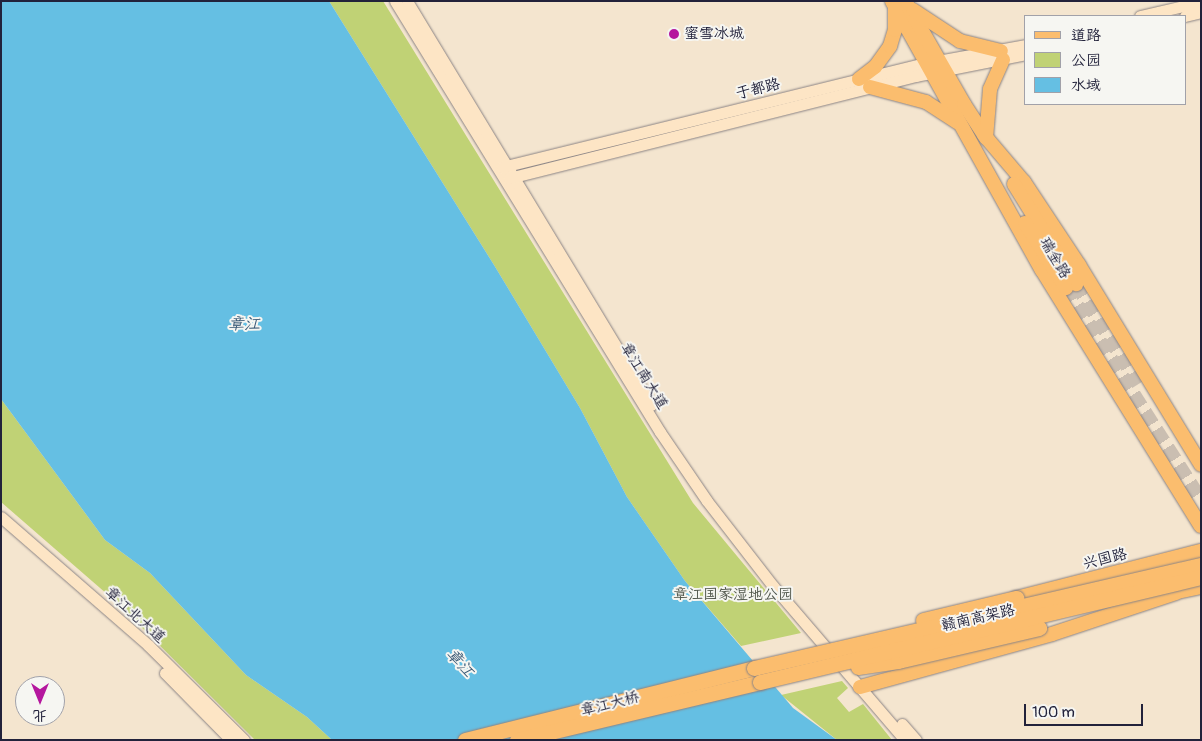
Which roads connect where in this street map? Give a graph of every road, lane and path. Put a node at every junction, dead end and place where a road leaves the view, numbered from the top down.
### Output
1 (395, 1) edge
2 (407, 1) edge
3 (1201, 2) edge
4 (900, 4) edge
5 (1201, 12) edge
6 (1144, 15) edge
7 (1187, 16) edge
8 (1024, 45) edge
9 (1024, 54) edge
10 (1002, 55) junction
11 (937, 67) junction
12 (864, 83) junction
13 (984, 135) junction
14 (969, 136) junction
15 (504, 167) junction
16 (510, 178) junction
17 (1201, 465) edge
18 (1, 517) edge
19 (1201, 526) edge
20 (1, 527) edge
21 (1201, 551) edge
22 (1201, 565) edge
23 (1124, 572) junction
24 (1201, 577) edge
25 (1201, 587) edge
26 (1176, 593) junction
27 (1016, 598) joint
28 (1039, 628) joint
29 (830, 647) junction
30 (757, 675) junction
31 (864, 686) junction
32 (231, 740) edge
33 (244, 740) edge
34 (465, 740) edge
35 (517, 740) edge
36 (905, 740) edge
37 (916, 740) edge

1 - 15 main road, 章江南大道
2 - 15 main road, 章江南大道
3 - 6 main road
4 - 10 main road
4 - 11 main road, 瑞金路
4 - 12 main road
5 - 7 main road
8 - 10 main road, 于都路
9 - 10 main road, 于都路
10 - 11 main road, 于都路
10 - 13 main road
11 - 12 main road, 于都路
11 - 13 main road, 瑞金路
11 - 14 main road, 瑞金路
12 - 14 main road
12 - 15 main road, 于都路
12 - 16 main road, 于都路
13 - 14 main road
13 - 17 main road, 瑞金路
14 - 19 main road, 瑞金路
15 - 16 main road, 章江南大道
16 - 29 main road, 章江南大道
18 - 33 main road, 章江北大道
20 - 32 main road, 章江北大道
21 - 23 main road, 兴国路
22 - 30 highway, 赣南高架路, bridge
23 - 27 main road, 兴国路
23 - 29 main road
24 - 30 highway, 赣南高架路, bridge
25 - 26 main road
26 - 28 main road
26 - 31 main road
27 - 30 highway, bridge
28 - 30 highway, bridge
29 - 31 main road, 章江南大道
30 - 34 highway, 章江大桥
30 - 35 highway, 章江大桥
31 - 36 main road, 章江南大道
31 - 37 main road, 章江南大道

